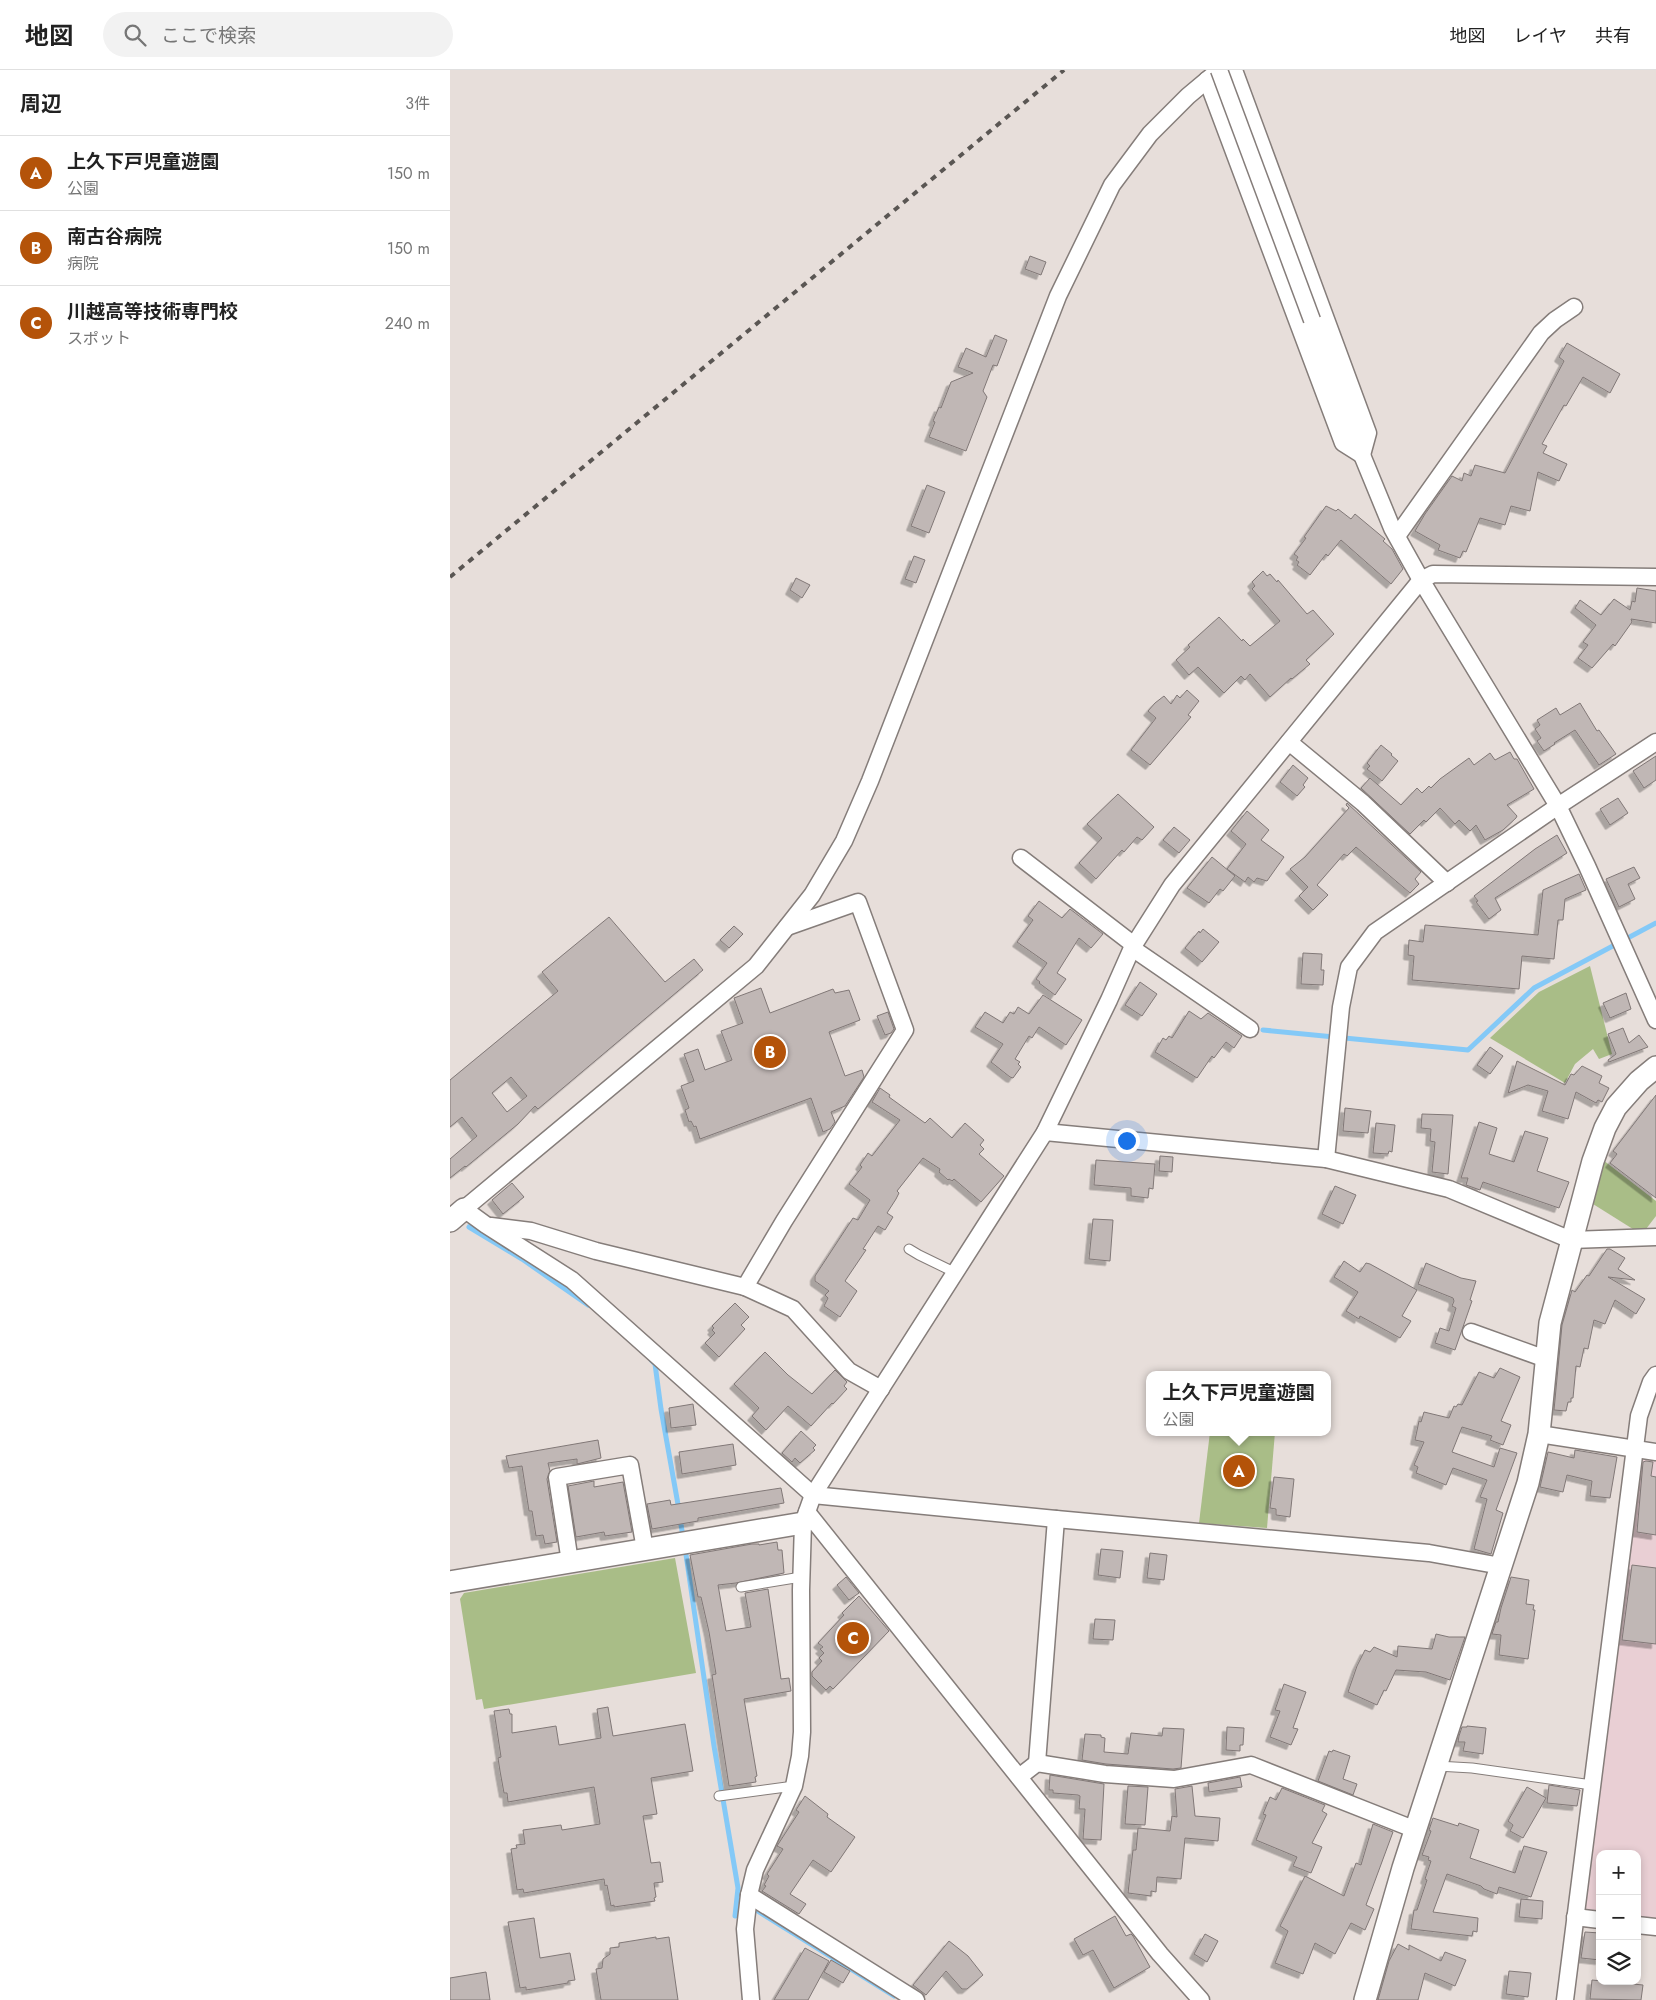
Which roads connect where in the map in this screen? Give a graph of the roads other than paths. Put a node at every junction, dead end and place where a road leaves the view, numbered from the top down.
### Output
1 (1234, 70) edge
2 (1215, 73) edge
3 (1574, 307) dead end
4 (1362, 454) junction
5 (1397, 536) junction
6 (1656, 577) edge
7 (1421, 580) junction
8 (1289, 742) junction
9 (1656, 742) edge
10 (1558, 806) junction
11 (1021, 858) dead end
12 (1448, 883) junction
13 (787, 928) junction
14 (1133, 946) junction
15 (1656, 1020) edge
16 (1250, 1029) dead end
17 (1656, 1067) edge
18 (1045, 1132) junction
19 (1326, 1159) junction
20 (457, 1215) edge
21 (486, 1225) junction
22 (1656, 1237) edge
23 (1571, 1240) junction
24 (909, 1249) dead end
25 (954, 1272) junction
26 (744, 1287) junction
27 (1471, 1332) dead end
28 (1546, 1358) junction
29 (1656, 1375) edge
30 (881, 1389) junction
31 (1652, 1392) edge
32 (1539, 1434) junction
33 (1636, 1448) junction
34 (1656, 1452) edge
35 (814, 1495) junction
36 (805, 1518) junction
37 (1056, 1520) junction
38 (645, 1549) junction
39 (570, 1562) junction
40 (1501, 1566) junction
41 (801, 1577) junction
42 (450, 1582) edge
43 (740, 1587) dead end
44 (1037, 1763) junction
45 (1437, 1766) junction
46 (1019, 1777) junction
47 (1592, 1785) junction
48 (794, 1786) junction
49 (719, 1796) dead end
50 (1416, 1830) junction
51 (749, 1895) junction
52 (1575, 1917) junction
53 (1596, 1920) edge
54 (1641, 1925) edge
55 (1656, 1927) edge
56 (752, 2000) edge
57 (916, 2000) edge
58 (1201, 2000) edge
59 (1366, 2000) edge
60 (1565, 2000) edge

1 - 4 street
2 - 4 street, bridge
2 - 4 street
2 - 13 street
3 - 5 street
4 - 5 street
5 - 7 street
6 - 7 street
7 - 8 street
7 - 10 street
8 - 12 street
8 - 14 street
9 - 10 street
10 - 12 street
10 - 15 street
11 - 14 street
12 - 19 street
13 - 20 street
13 - 26 street
14 - 16 street
14 - 18 street
17 - 23 street
18 - 19 street
18 - 25 street
19 - 23 street
20 - 21 street
21 - 26 street
21 - 35 street
22 - 23 street
23 - 28 street
24 - 25 lane
25 - 30 street
26 - 30 street
27 - 28 street
28 - 32 street
29 - 31 street
30 - 35 street
31 - 33 street
32 - 33 street
32 - 40 street
33 - 34 street
33 - 47 street
35 - 36 street
35 - 37 street
36 - 38 street
36 - 41 street
36 - 46 street
37 - 40 street
37 - 44 street
38 - 39 street
38 - 39 street
39 - 42 street
40 - 45 street
41 - 43 lane
41 - 48 street
44 - 46 street
44 - 50 street
45 - 47 lane
45 - 50 street
46 - 58 street
47 - 52 street
48 - 49 lane
48 - 51 street
50 - 59 street
51 - 56 street
51 - 57 street
52 - 53 street
52 - 60 street
54 - 55 street

